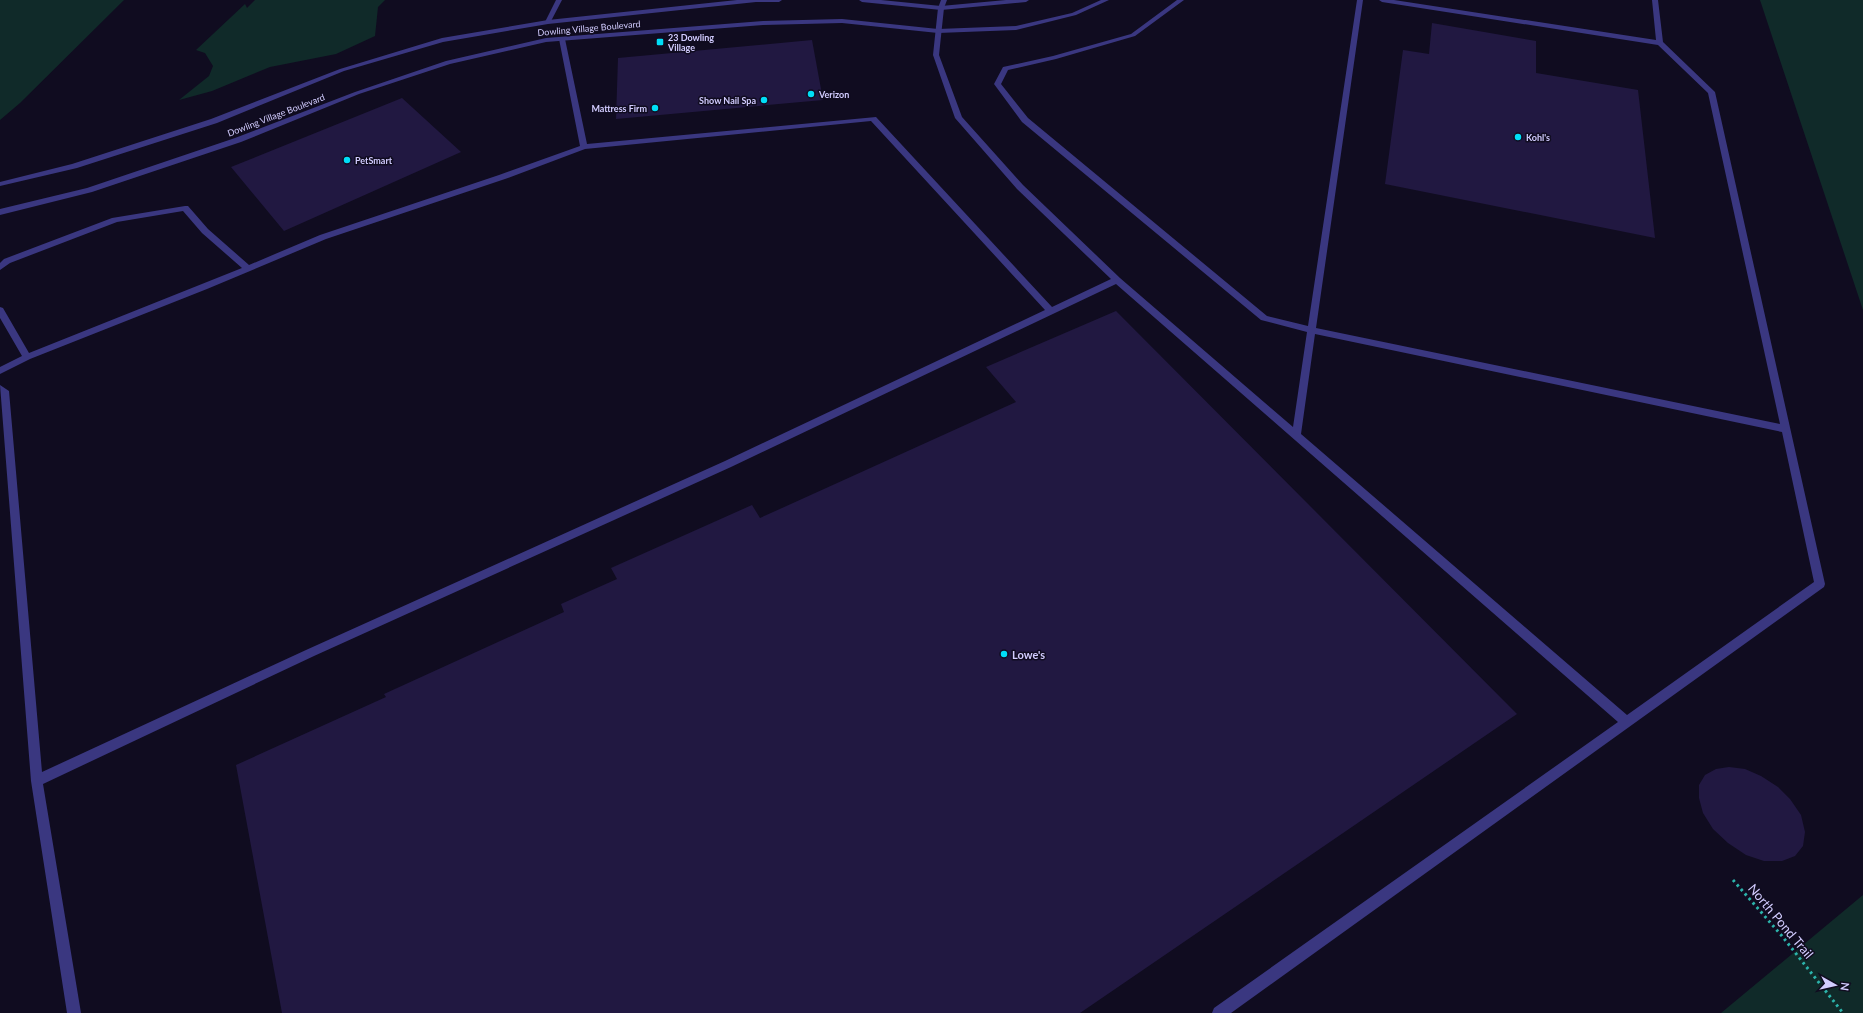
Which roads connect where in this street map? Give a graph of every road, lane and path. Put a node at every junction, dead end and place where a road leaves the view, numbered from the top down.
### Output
1 (559, 0) edge
2 (779, 0) edge
3 (862, 0) edge
4 (1026, 0) edge
5 (1106, 0) edge
6 (1181, 0) edge
7 (1360, 0) edge
8 (1382, 0) edge
9 (1655, 0) edge
10 (942, 4) edge
11 (1425, 4) edge
12 (548, 22) junction
13 (938, 31) junction
14 (562, 39) junction
15 (1660, 43) junction
16 (584, 147) junction
17 (0, 184) edge
18 (0, 212) edge
19 (0, 267) edge
20 (248, 269) junction
21 (1117, 280) junction
22 (0, 310) edge
23 (1051, 312) junction
24 (1312, 330) junction
25 (27, 357) junction
26 (0, 371) edge
27 (0, 388) edge
28 (1786, 429) junction
29 (1296, 435) junction
30 (1627, 722) junction
31 (36, 780) junction
32 (1733, 880) dead end
33 (74, 1013) edge
34 (1219, 1013) edge
35 (1843, 1013) edge

1 - 12 street
2 - 12 street, Dowling Village Boulevard
3 - 10 street
4 - 10 street
5 - 13 street, Dowling Village Boulevard
6 - 24 street
7 - 24 street
8 - 11 street
9 - 15 street
10 - 13 street
11 - 15 street
12 - 17 street, Dowling Village Boulevard
13 - 14 street, Dowling Village Boulevard
13 - 21 street
14 - 16 street
14 - 18 street, Dowling Village Boulevard
15 - 28 street
16 - 20 street
16 - 23 street
19 - 20 street
20 - 25 street
21 - 23 street
21 - 29 street
22 - 25 street
23 - 31 street
24 - 28 street
24 - 29 street
25 - 26 street
27 - 31 street
28 - 30 street
29 - 30 street
30 - 34 street
31 - 33 street
32 - 35 path, North Pond Trail

